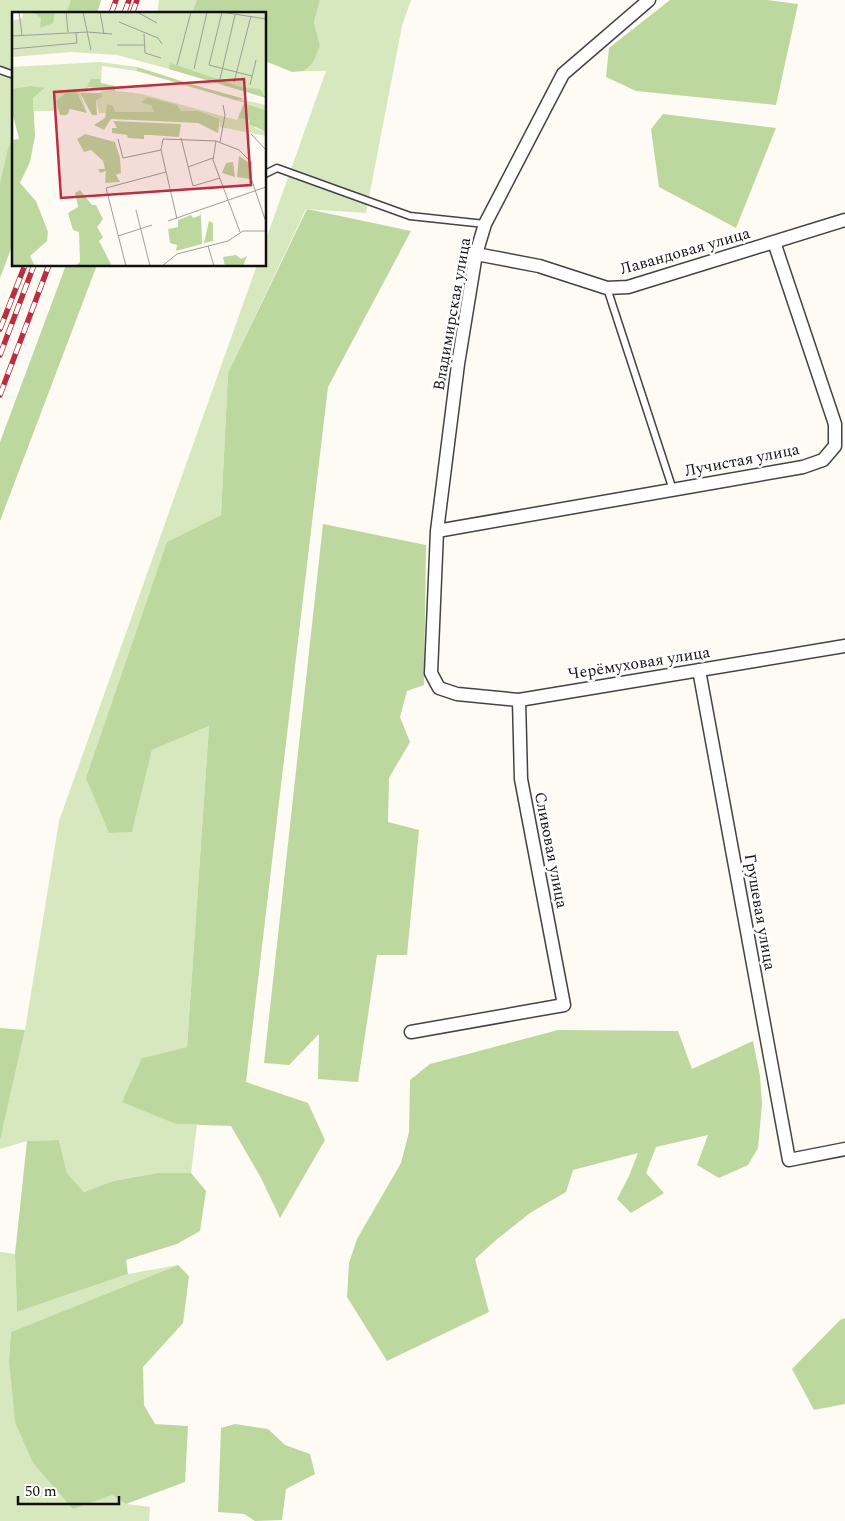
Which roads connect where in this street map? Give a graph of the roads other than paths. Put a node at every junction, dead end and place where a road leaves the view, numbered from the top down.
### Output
1 (649, 0) edge
2 (0, 70) edge
3 (12, 74) edge
4 (266, 174) edge
5 (845, 220) edge
6 (485, 224) junction
7 (774, 242) junction
8 (476, 254) junction
9 (607, 288) junction
10 (673, 490) junction
11 (438, 532) junction
12 (845, 646) edge
13 (699, 670) junction
14 (439, 688) joint
15 (519, 700) junction
16 (411, 1032) dead end
17 (845, 1149) edge

1 - 6 street, Владимирская улица
2 - 3 lane
4 - 6 lane
5 - 7 street, Лавандовая улица
6 - 8 street, Владимирская улица
7 - 9 street, Лавандовая улица
7 - 10 street, Лучистая улица
8 - 9 street, Лавандовая улица
8 - 11 street, Владимирская улица
9 - 10 lane
10 - 11 street, Лучистая улица
11 - 14 street, Владимирская улица
12 - 13 street, Черёмуховая улица
13 - 15 street, Черёмуховая улица
13 - 17 street, Грушевая улица
14 - 15 street, Черёмуховая улица
15 - 16 street, Сливовая улица

